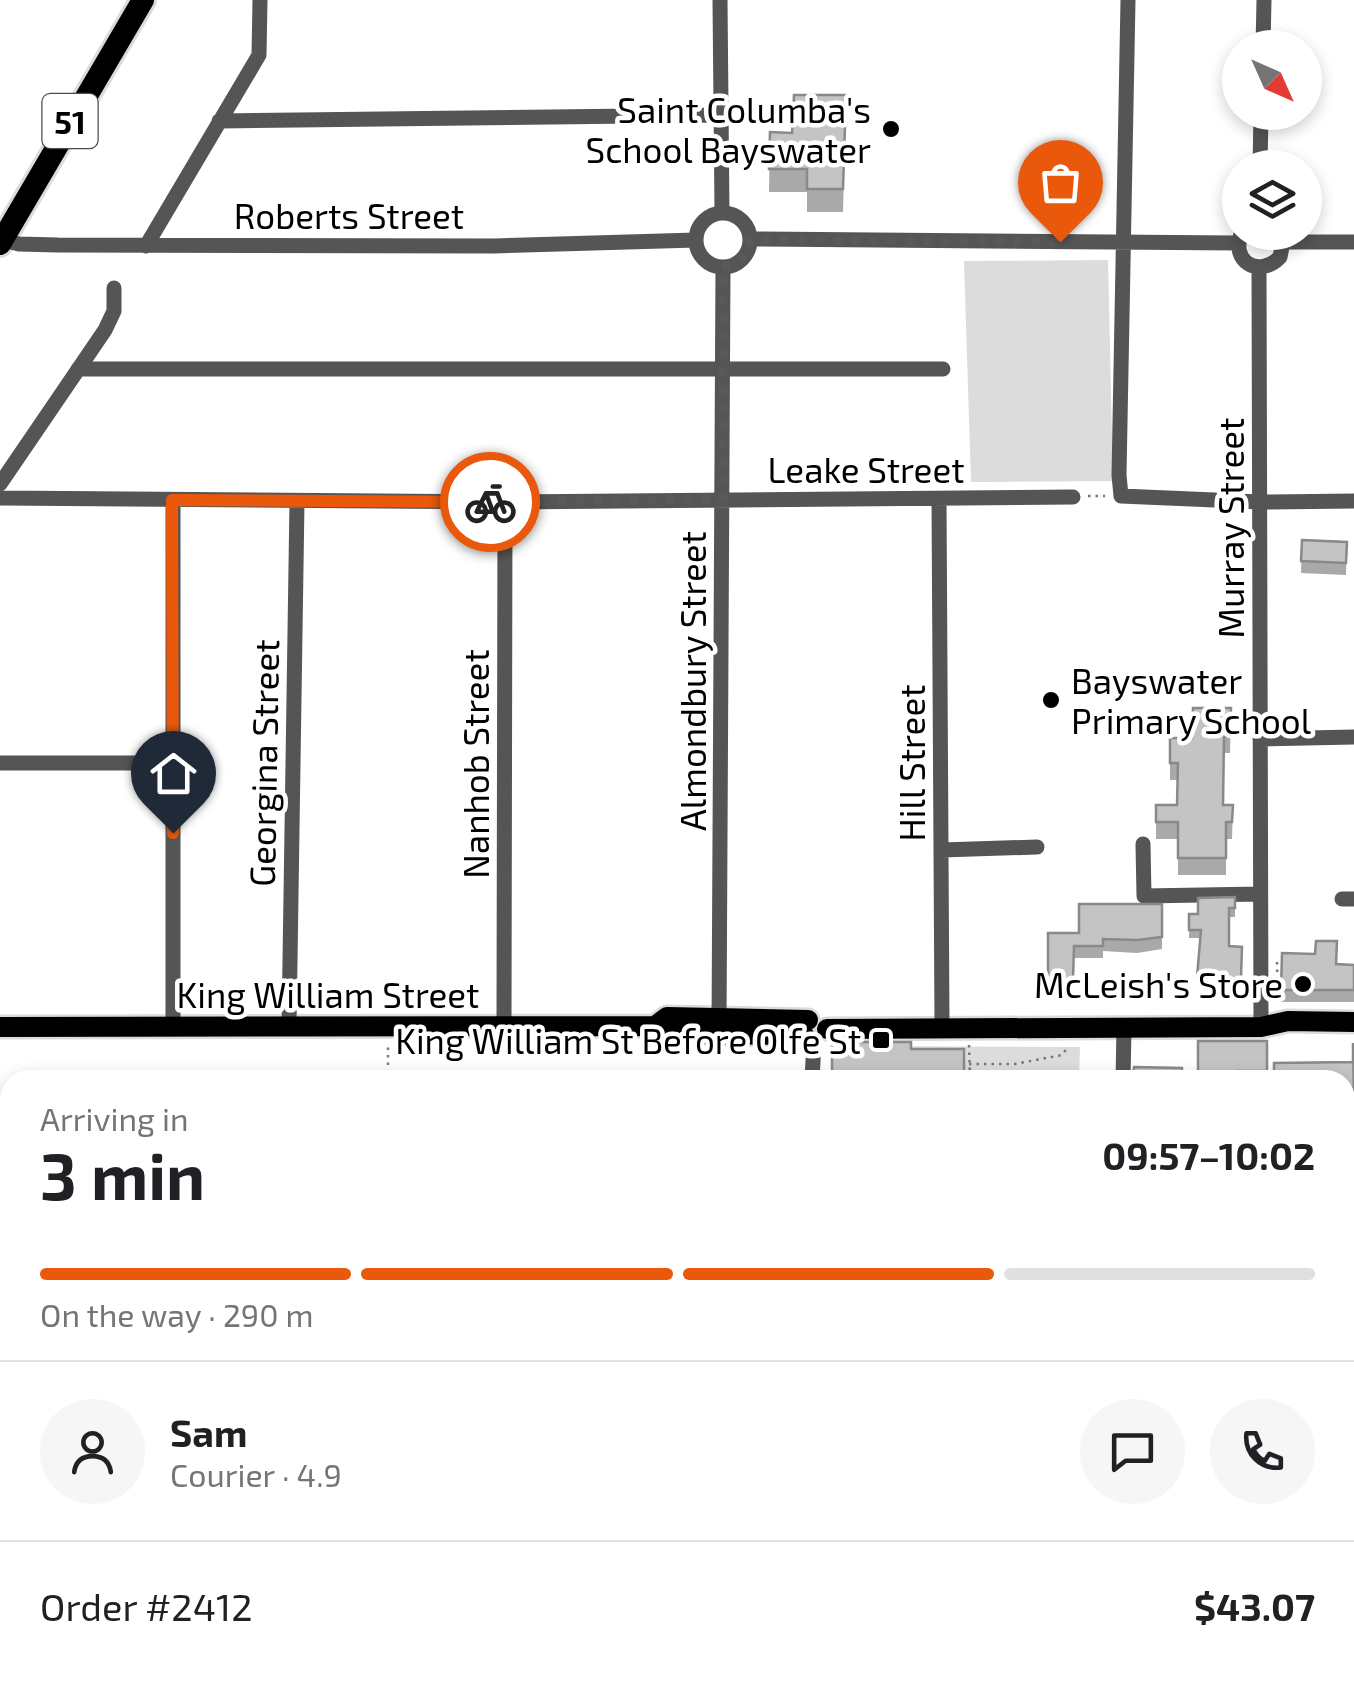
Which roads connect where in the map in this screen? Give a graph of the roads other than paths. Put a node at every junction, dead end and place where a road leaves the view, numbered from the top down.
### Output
1 (143, 0) edge
2 (260, 0) edge
3 (720, 0) edge
4 (1128, 0) edge
5 (1264, 0) edge
6 (1263, 30) edge
7 (1108, 114) dead end
8 (1126, 114) junction
9 (721, 115) junction
10 (219, 121) junction
11 (722, 213) junction
12 (1222, 239) edge
13 (696, 240) junction
14 (750, 240) junction
15 (1322, 240) edge
16 (1, 242) edge
17 (1124, 242) junction
18 (1354, 242) edge
19 (146, 246) junction
20 (1242, 250) edge
21 (1280, 250) edge
22 (723, 267) junction
23 (1259, 269) junction
24 (114, 288) dead end
25 (78, 369) junction
26 (943, 369) dead end
27 (723, 372) junction
28 (0, 484) edge
29 (1073, 497) road end
30 (0, 498) edge
31 (723, 499) junction
32 (172, 500) junction
33 (939, 500) junction
34 (1354, 500) edge
35 (297, 501) junction
36 (506, 502) junction
37 (1261, 502) junction
38 (1354, 737) edge
39 (1260, 738) junction
40 (0, 764) edge
41 (173, 764) junction
42 (1142, 844) dead end
43 (1037, 847) dead end
44 (942, 850) junction
45 (1260, 894) junction
46 (1354, 1022) edge
47 (0, 1026) edge
48 (289, 1026) junction
49 (504, 1026) junction
50 (942, 1026) junction
51 (173, 1027) junction
52 (719, 1027) junction
53 (1261, 1027) junction
54 (1124, 1028) junction
55 (813, 1032) junction
56 (1354, 1035) edge
57 (812, 1070) edge
58 (1124, 1070) edge

1 - 16 highway, 51
2 - 10 street
3 - 9 street
4 - 8 street
5 - 6 street
7 - 8 street
8 - 17 street
9 - 10 street
9 - 11 street
10 - 19 street
11 - 13 street
11 - 14 street
12 - 17 street
13 - 19 street, Roberts Street
13 - 22 street
14 - 17 street
14 - 22 street
15 - 18 street
16 - 19 street, Roberts Street
17 - 37 street
20 - 23 street
21 - 23 street
22 - 27 street, Almondbury Street
23 - 37 street, Murray Street
24 - 25 street
25 - 27 street
25 - 28 street
26 - 27 street
27 - 31 street, Almondbury Street
29 - 33 street, Leake Street
30 - 32 street, Leake Street
31 - 33 street, Leake Street
31 - 36 street, Leake Street
31 - 52 street, Almondbury Street
32 - 35 street, Leake Street
32 - 41 street
33 - 44 street, Hill Street
34 - 37 street
35 - 36 street, Leake Street
35 - 48 street, Georgina Street
36 - 49 street, Nanhob Street
37 - 39 street, Murray Street
38 - 39 street
39 - 45 street, Murray Street
40 - 41 street
41 - 51 street
42 - 45 street
43 - 44 street
44 - 50 street, Hill Street
45 - 53 street, Murray Street
46 - 53 main road, King William Street
47 - 51 main road, King William Street
48 - 49 main road, King William Street
48 - 51 main road, King William Street
49 - 52 main road, King William Street
50 - 54 main road, King William Street
50 - 55 main road, King William Street
52 - 55 main road, King William Street
53 - 54 main road, King William Street
53 - 56 main road, King William Street
54 - 58 street
55 - 57 street

